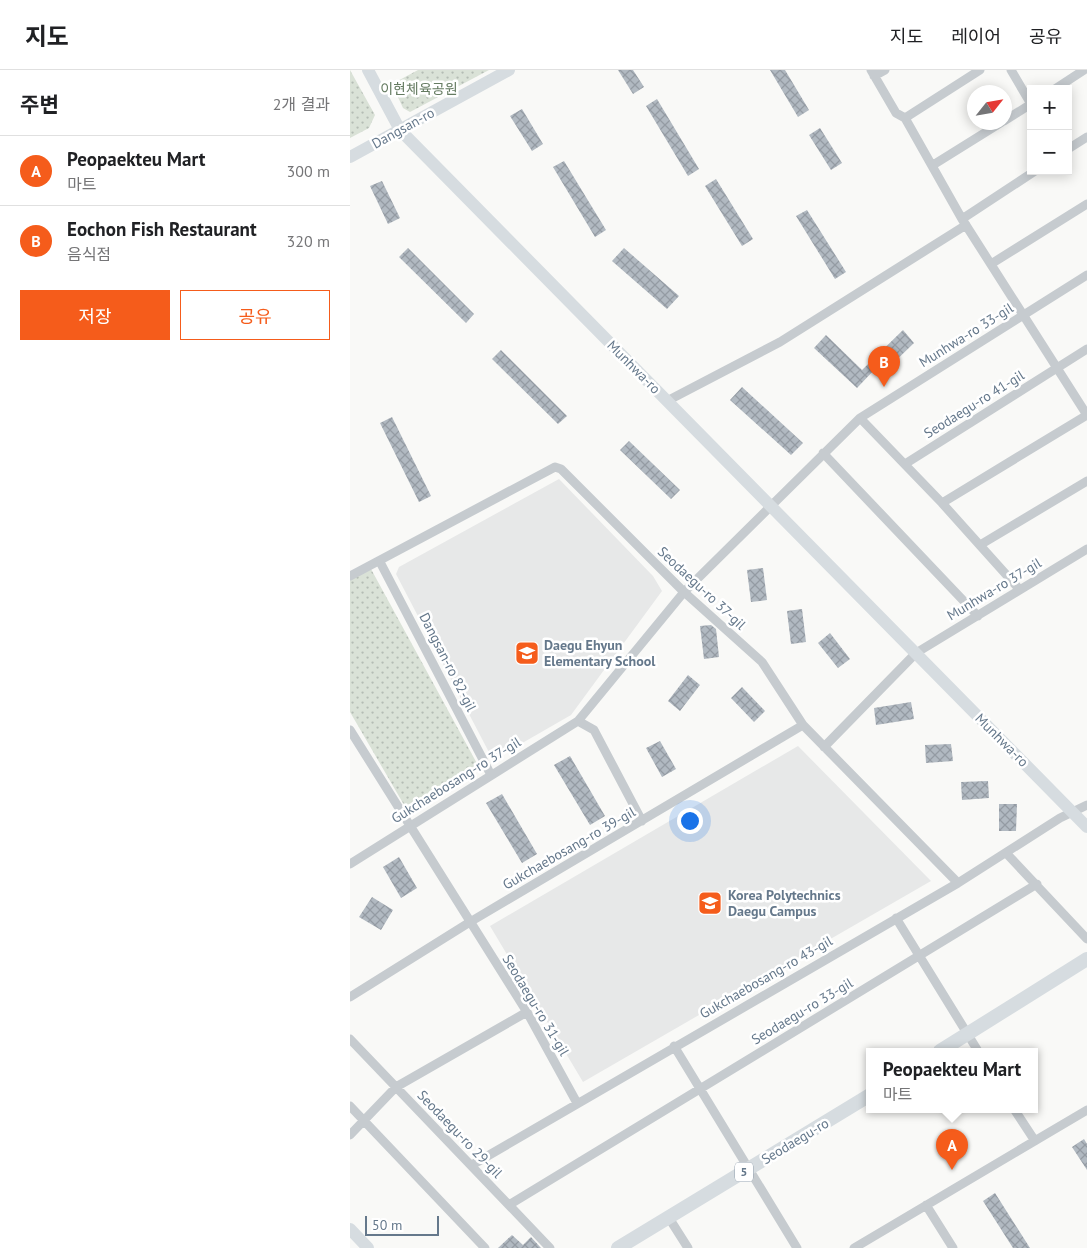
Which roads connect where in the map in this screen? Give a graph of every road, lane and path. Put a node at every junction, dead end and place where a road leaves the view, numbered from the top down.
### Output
1 (368, 70) edge
2 (509, 70) edge
3 (885, 70) edge
4 (980, 70) edge
5 (1011, 70) edge
6 (1084, 70) edge
7 (872, 73) edge
8 (1061, 85) edge
9 (1027, 97) edge
10 (1027, 107) edge
11 (1012, 116) edge
12 (905, 118) junction
13 (400, 130) junction
14 (990, 130) edge
15 (1087, 137) edge
16 (1072, 146) edge
17 (350, 157) edge
18 (933, 165) junction
19 (1029, 175) edge
20 (1087, 204) edge
21 (964, 222) junction
22 (991, 264) junction
23 (1087, 276) edge
24 (1024, 315) junction
25 (1087, 349) edge
26 (1057, 368) junction
27 (668, 401) junction
28 (1087, 415) edge
29 (860, 418) junction
30 (823, 453) junction
31 (905, 464) junction
32 (1087, 481) edge
33 (942, 502) junction
34 (770, 505) junction
35 (980, 545) junction
36 (1087, 549) edge
37 (380, 562) junction
38 (350, 576) edge
39 (1020, 590) junction
40 (684, 592) junction
41 (978, 616) junction
42 (916, 653) junction
43 (578, 721) junction
44 (803, 725) junction
45 (350, 730) edge
46 (824, 747) junction
47 (491, 775) junction
48 (1087, 806) edge
49 (1074, 813) junction
50 (642, 821) junction
51 (410, 826) junction
52 (1087, 827) edge
53 (1007, 854) junction
54 (350, 864) edge
55 (958, 883) junction
56 (1037, 884) junction
57 (896, 918) junction
58 (470, 922) junction
59 (1087, 939) edge
60 (918, 956) junction
61 (1087, 959) edge
62 (350, 997) edge
63 (527, 1012) junction
64 (967, 1032) junction
65 (350, 1039) edge
66 (674, 1046) junction
67 (944, 1048) edge
68 (976, 1048) edge
69 (396, 1086) junction
70 (700, 1089) junction
71 (866, 1097) edge
72 (578, 1103) junction
73 (350, 1106) edge
74 (1087, 1110) edge
75 (1017, 1113) edge
76 (364, 1120) junction
77 (350, 1135) edge
78 (1035, 1141) junction
79 (472, 1166) junction
80 (749, 1168) junction
81 (509, 1205) junction
82 (926, 1205) junction
83 (669, 1218) junction
84 (350, 1229) edge
85 (870, 1244) edge
86 (368, 1248) edge
87 (485, 1248) edge
88 (550, 1248) edge
89 (618, 1248) edge
90 (688, 1248) edge
91 (797, 1248) edge
92 (854, 1248) edge
93 (953, 1248) edge

1 - 13 main road, Munhwa-ro
2 - 13 main road, Dangsan-ro
3 - 7 street
4 - 12 street
5 - 9 street
6 - 8 street
7 - 12 street
10 - 11 street
12 - 18 street
13 - 17 main road, Dangsan-ro
13 - 27 main road, Munhwa-ro
14 - 18 street
15 - 16 street
18 - 21 street
19 - 21 street
20 - 22 street
21 - 22 street
21 - 27 street
22 - 24 street
23 - 24 street, Munhwa-ro 33-gil
24 - 26 street
24 - 29 street, Munhwa-ro 33-gil
25 - 26 street, Seodaegu-ro 41-gil
26 - 28 street
26 - 31 street, Seodaegu-ro 41-gil
27 - 34 main road, Munhwa-ro
28 - 33 street
29 - 30 street, Munhwa-ro 33-gil
29 - 31 street
30 - 34 street, Munhwa-ro 33-gil
30 - 41 street
31 - 33 street
32 - 35 street
33 - 35 street
34 - 40 street, Gukchaebosang-ro 37-gil
34 - 42 main road, Munhwa-ro
35 - 39 street
36 - 39 street, Munhwa-ro 37-gil
37 - 38 street
37 - 40 street, Seodaegu-ro 37-gil
37 - 47 street, Dangsan-ro 82-gil
39 - 41 street, Munhwa-ro 37-gil
40 - 43 street, Gukchaebosang-ro 37-gil
40 - 44 street, Seodaegu-ro 37-gil
41 - 42 street, Munhwa-ro 37-gil
42 - 46 street
42 - 49 main road, Munhwa-ro
43 - 47 street, Gukchaebosang-ro 37-gil
43 - 50 street
44 - 46 street, Seodaegu-ro 37-gil
44 - 50 street, Gukchaebosang-ro 39-gil
45 - 51 street, Seodaegu-ro 31-gil
46 - 55 street, Seodaegu-ro 37-gil
47 - 51 street, Gukchaebosang-ro 37-gil
48 - 49 street, Gukchaebosang-ro 43-gil
49 - 52 main road, Munhwa-ro
49 - 53 street, Gukchaebosang-ro 43-gil
50 - 58 street, Gukchaebosang-ro 39-gil
51 - 54 street, Gukchaebosang-ro 37-gil
51 - 58 street, Seodaegu-ro 31-gil
53 - 55 street, Gukchaebosang-ro 43-gil
53 - 56 street
55 - 57 street, Gukchaebosang-ro 43-gil
56 - 59 street
56 - 60 street
57 - 60 street
57 - 66 street, Gukchaebosang-ro 43-gil
58 - 62 street, Gukchaebosang-ro 39-gil
58 - 63 street, Seodaegu-ro 31-gil
60 - 64 street
60 - 70 street, Seodaegu-ro 33-gil
61 - 64 main road
63 - 69 street
63 - 72 street, Seodaegu-ro 31-gil
64 - 67 main road
64 - 68 street
65 - 69 street, Seodaegu-ro 29-gil
66 - 70 street
66 - 72 street, Gukchaebosang-ro 43-gil
69 - 76 street
69 - 79 street, Seodaegu-ro 29-gil
70 - 80 street
70 - 81 street, Seodaegu-ro 33-gil
71 - 80 main road, Seodaegu-ro / 5
72 - 79 street, Gukchaebosang-ro 43-gil
73 - 76 street
74 - 78 street
75 - 78 street
76 - 77 street
76 - 87 street
78 - 82 street
79 - 81 street, Seodaegu-ro 29-gil
80 - 83 main road, Seodaegu-ro / 5
80 - 91 street
81 - 88 street, Seodaegu-ro 29-gil
82 - 85 street
82 - 93 street
83 - 89 main road, Seodaegu-ro / 5
83 - 90 street
84 - 86 main road
85 - 92 street

